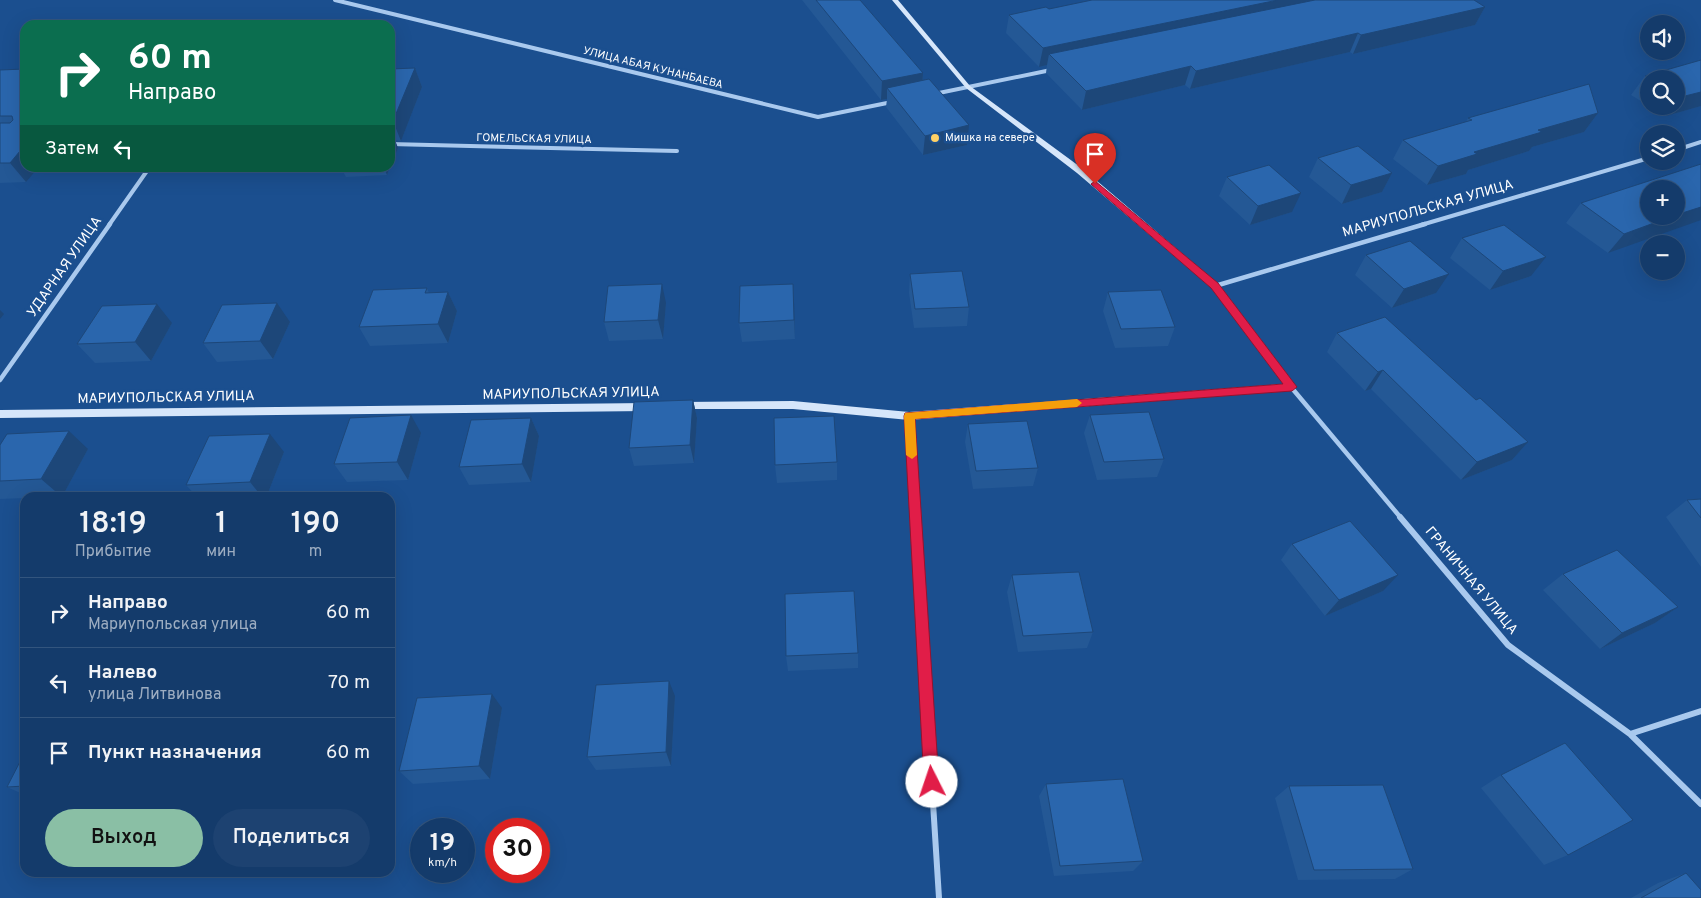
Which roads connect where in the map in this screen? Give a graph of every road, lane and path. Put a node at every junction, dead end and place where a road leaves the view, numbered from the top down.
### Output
1 (335, 0) edge
2 (895, 0) edge
3 (1056, 69) edge
4 (968, 87) junction
5 (931, 95) edge
6 (893, 102) edge
7 (1701, 142) edge
8 (395, 144) edge
9 (1685, 147) edge
10 (677, 151) dead end
11 (1640, 161) edge
12 (146, 172) edge
13 (1215, 286) junction
14 (0, 380) edge
15 (1292, 387) junction
16 (655, 406) edge
17 (674, 406) edge
18 (0, 414) edge
19 (909, 416) junction
20 (1701, 711) edge
21 (1630, 734) junction
22 (1701, 804) edge
23 (939, 898) edge

1 - 6 street, УЛИЦА АБАЯ КУНАНБАЕВА
2 - 4 street
3 - 4 street
4 - 5 street
4 - 13 street
7 - 9 street
8 - 10 street, ГОМЕЛЬСКАЯ УЛИЦА
11 - 13 street, МАРИУПОЛЬСКАЯ УЛИЦА
12 - 14 street, УДАРНАЯ УЛИЦА
13 - 15 street
15 - 19 street, МАРИУПОЛЬСКАЯ УЛИЦА
15 - 21 street, ГРАНИЧНАЯ УЛИЦА
16 - 18 street, МАРИУПОЛЬСКАЯ УЛИЦА
17 - 19 street, МАРИУПОЛЬСКАЯ УЛИЦА
19 - 23 street
20 - 21 street
21 - 22 street, ГРАНИЧНАЯ УЛИЦА

